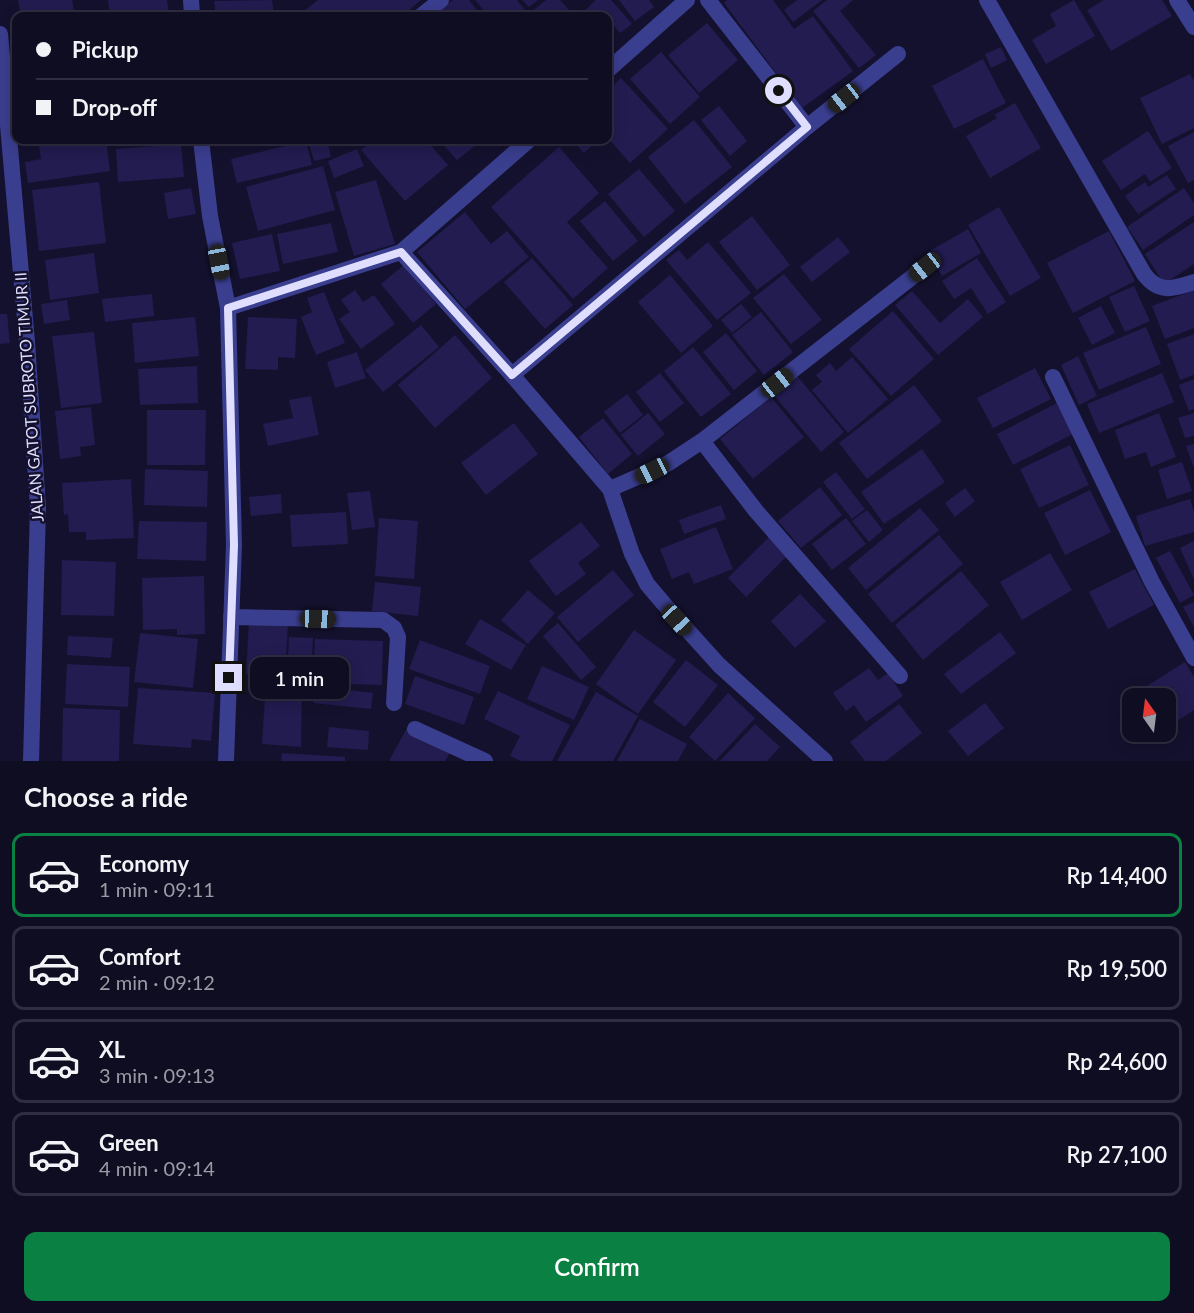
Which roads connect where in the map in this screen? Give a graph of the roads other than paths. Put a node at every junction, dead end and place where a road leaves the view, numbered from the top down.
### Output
1 (441, 0) edge
2 (687, 0) edge
3 (708, 0) edge
4 (987, 0) edge
5 (1177, 0) edge
6 (426, 12) edge
7 (1194, 27) edge
8 (0, 34) edge
9 (898, 54) dead end
10 (612, 66) edge
11 (807, 127) junction
12 (201, 144) edge
13 (524, 144) edge
14 (401, 252) junction
15 (925, 267) dead end
16 (1194, 282) edge
17 (228, 308) junction
18 (512, 375) junction
19 (1053, 377) dead end
20 (702, 441) junction
21 (610, 489) junction
22 (231, 617) junction
23 (1194, 658) edge
24 (900, 676) dead end
25 (394, 703) dead end
26 (415, 729) dead end
27 (31, 761) edge
28 (226, 761) edge
29 (485, 761) edge
30 (825, 761) edge

1 - 6 street
2 - 10 street
3 - 11 street
4 - 16 street
5 - 7 street
8 - 27 street, JALAN GATOT SUBROTO TIMUR II
9 - 11 street
11 - 18 street
12 - 17 street
13 - 14 street
14 - 17 street
14 - 18 street
15 - 20 street
17 - 22 street
18 - 21 street
19 - 23 street
20 - 21 street
20 - 24 street
21 - 30 street
22 - 25 street
22 - 28 street
26 - 29 street

